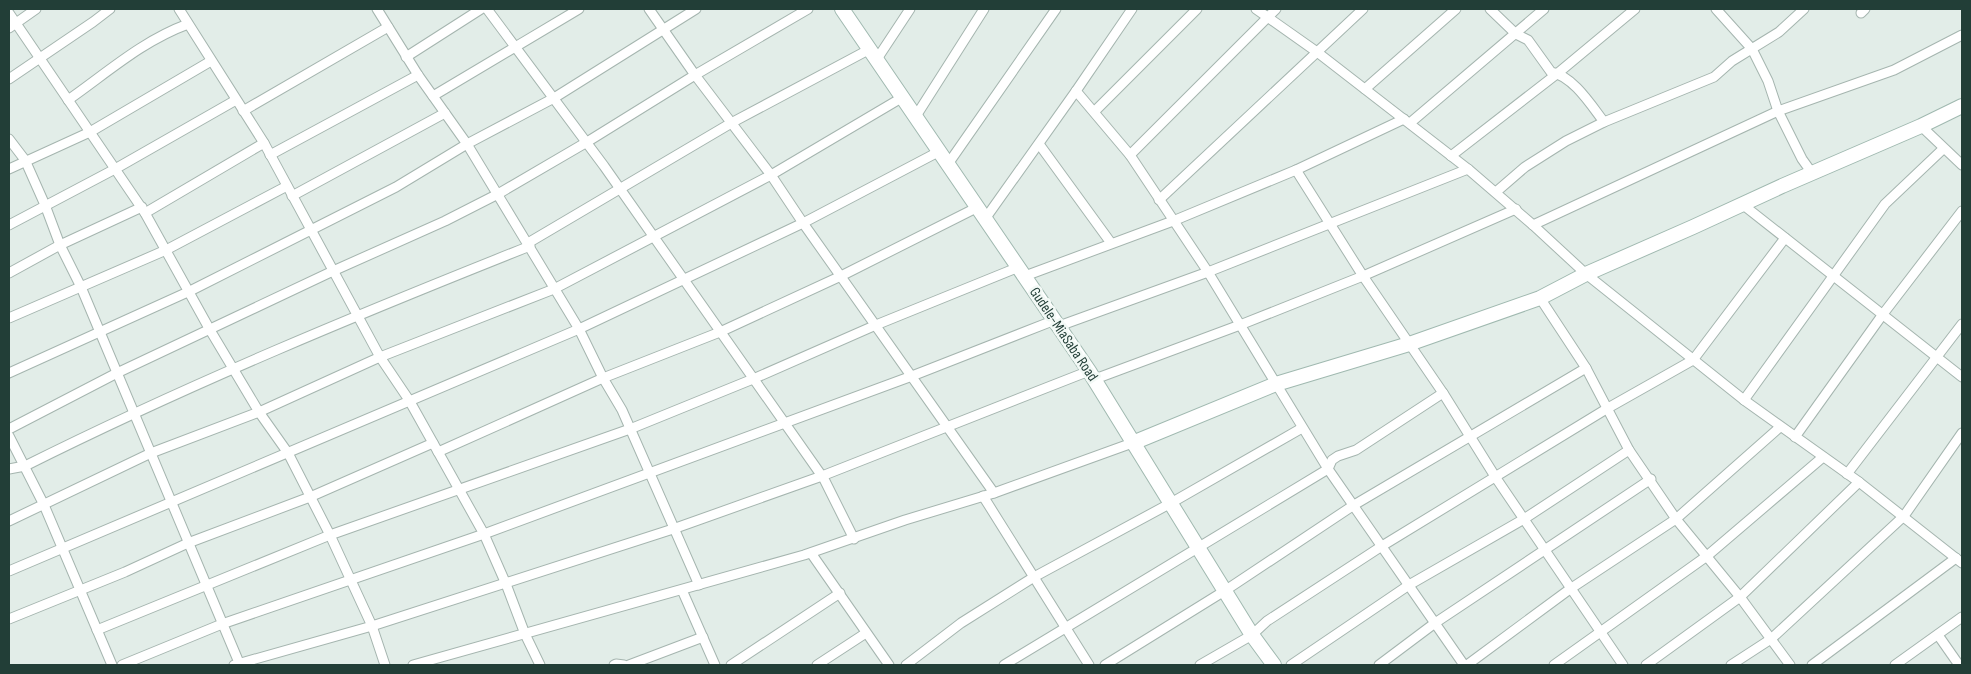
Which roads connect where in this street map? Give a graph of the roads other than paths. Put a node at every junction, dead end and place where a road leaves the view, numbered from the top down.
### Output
1 (36, 9) edge
2 (110, 9) edge
3 (179, 9) edge
4 (376, 9) edge
5 (481, 9) edge
6 (487, 9) edge
7 (579, 9) edge
8 (649, 9) edge
9 (696, 9) edge
10 (808, 9) edge
11 (842, 9) edge
12 (910, 9) edge
13 (984, 9) edge
14 (1056, 9) edge
15 (1132, 9) edge
16 (1197, 9) edge
17 (1256, 9) edge
18 (1276, 9) edge
19 (1363, 9) edge
20 (1456, 9) edge
21 (1490, 9) edge
22 (1544, 9) edge
23 (1635, 9) edge
24 (1717, 9) edge
25 (1804, 9) edge
26 (9, 12) edge
27 (1268, 17) junction
28 (188, 24) junction
29 (12, 25) edge
30 (388, 27) junction
31 (662, 30) junction
32 (1516, 34) junction
33 (1962, 35) edge
34 (516, 47) junction
35 (1752, 49) junction
36 (1317, 52) junction
37 (873, 54) junction
38 (40, 58) junction
39 (406, 58) junction
40 (211, 61) junction
41 (1558, 73) junction
42 (418, 75) junction
43 (695, 75) junction
44 (9, 79) edge
45 (1365, 89) junction
46 (1076, 91) junction
47 (433, 96) junction
48 (902, 97) junction
49 (554, 98) junction
50 (68, 100) junction
51 (236, 100) junction
52 (1962, 106) edge
53 (243, 111) junction
54 (1095, 111) junction
55 (1778, 111) junction
56 (445, 113) junction
57 (916, 116) junction
58 (1407, 121) junction
59 (733, 122) junction
60 (1604, 122) junction
61 (1921, 126) junction
62 (90, 132) junction
63 (9, 139) edge
64 (587, 142) junction
65 (264, 143) junction
66 (467, 144) junction
67 (1039, 144) junction
68 (1943, 149) junction
69 (940, 151) junction
70 (270, 155) junction
71 (1130, 155) junction
72 (1451, 156) junction
73 (25, 160) junction
74 (948, 164) junction
75 (1962, 165) edge
76 (9, 169) edge
77 (115, 169) junction
78 (1468, 169) junction
79 (1296, 170) junction
80 (1812, 173) junction
81 (771, 175) junction
82 (287, 186) junction
83 (620, 188) junction
84 (1496, 192) junction
85 (498, 194) junction
86 (292, 196) junction
87 (1159, 200) junction
88 (1742, 204) junction
89 (45, 205) junction
90 (1516, 209) junction
91 (143, 210) junction
92 (1962, 211) edge
93 (981, 213) junction
94 (1172, 221) junction
95 (803, 223) junction
96 (1329, 223) junction
97 (9, 225) edge
98 (1534, 225) junction
99 (310, 229) junction
100 (654, 237) junction
101 (1785, 238) junction
102 (1111, 243) junction
103 (529, 244) junction
104 (60, 245) junction
105 (166, 250) junction
106 (333, 271) junction
107 (1022, 272) junction
108 (1208, 272) junction
109 (9, 273) edge
110 (1586, 274) junction
111 (841, 276) junction
112 (1363, 276) junction
113 (1833, 276) junction
114 (684, 280) junction
115 (81, 287) junction
116 (554, 289) junction
117 (190, 291) junction
118 (1540, 298) junction
119 (1882, 314) junction
120 (357, 315) junction
121 (9, 318) edge
122 (1057, 323) junction
123 (1962, 324) edge
124 (876, 325) junction
125 (1240, 325) junction
126 (579, 328) junction
127 (210, 330) junction
128 (99, 331) junction
129 (720, 332) junction
130 (1409, 344) junction
131 (380, 357) junction
132 (1937, 357) junction
133 (1693, 360) junction
134 (1586, 368) junction
135 (234, 370) junction
136 (9, 373) edge
137 (117, 373) junction
138 (1092, 375) junction
139 (912, 376) junction
140 (1962, 376) edge
141 (604, 378) junction
142 (753, 380) junction
143 (1276, 384) junction
144 (1443, 392) junction
145 (409, 400) junction
146 (1744, 400) junction
147 (1608, 408) junction
148 (259, 412) junction
149 (134, 413) junction
150 (785, 423) junction
151 (948, 426) junction
152 (1780, 427) junction
153 (1302, 428) junction
154 (9, 429) edge
155 (630, 429) junction
156 (1962, 433) edge
157 (9, 436) edge
158 (1471, 437) junction
159 (1795, 437) junction
160 (1135, 442) junction
161 (433, 443) junction
162 (1630, 450) junction
163 (438, 452) junction
164 (151, 453) junction
165 (288, 453) junction
166 (1823, 457) junction
167 (25, 466) junction
168 (9, 469) edge
169 (1328, 469) junction
170 (649, 472) junction
171 (1847, 474) junction
172 (822, 476) junction
173 (1496, 478) junction
174 (1651, 480) junction
175 (1859, 482) junction
176 (460, 491) junction
177 (994, 493) junction
178 (983, 496) junction
179 (310, 497) junction
180 (171, 502) junction
181 (1171, 502) junction
182 (44, 505) junction
183 (1354, 505) junction
184 (1904, 516) junction
185 (1524, 519) junction
186 (1676, 519) junction
187 (9, 521) edge
188 (673, 529) junction
189 (484, 534) junction
190 (330, 535) junction
191 (854, 539) junction
192 (188, 543) junction
193 (1382, 546) junction
194 (62, 548) junction
195 (1200, 548) junction
196 (1546, 550) junction
197 (811, 553) junction
198 (1707, 556) junction
199 (1959, 560) edge
200 (9, 571) edge
201 (1034, 577) junction
202 (350, 579) junction
203 (506, 584) junction
204 (206, 585) junction
205 (699, 585) junction
206 (1409, 585) junction
207 (1570, 589) junction
208 (80, 590) junction
209 (682, 590) junction
210 (1226, 590) junction
211 (840, 593) junction
212 (1740, 597) junction
213 (1962, 617) edge
214 (9, 619) edge
215 (1435, 623) junction
216 (222, 624) junction
217 (372, 626) junction
218 (1065, 628) junction
219 (97, 630) junction
220 (866, 633) junction
221 (1600, 633) junction
222 (525, 634) junction
223 (1252, 635) junction
224 (1938, 635) junction
225 (703, 638) junction
226 (1771, 639) junction
227 (112, 665) edge
228 (122, 665) edge
229 (237, 665) edge
230 (385, 665) edge
231 (413, 665) edge
232 (540, 665) edge
233 (614, 665) edge
234 (624, 665) edge
235 (629, 665) edge
236 (715, 665) edge
237 (731, 665) edge
238 (817, 665) edge
239 (889, 665) edge
240 (906, 665) edge
241 (1004, 665) edge
242 (1089, 665) edge
243 (1105, 665) edge
244 (1200, 665) edge
245 (1274, 665) edge
246 (1291, 665) edge
247 (1379, 665) edge
248 (1465, 665) edge
249 (1554, 665) edge
250 (1623, 665) edge
251 (1646, 665) edge
252 (1731, 665) edge
253 (1790, 665) edge
254 (1812, 665) edge
255 (1895, 665) edge
256 (1959, 665) edge

1 - 29 street
2 - 38 street
3 - 28 street
4 - 30 street
5 - 39 street
6 - 34 street
7 - 34 street
8 - 31 street
9 - 31 street
10 - 43 street
11 - 37 main road, Gudele-MiaSaba Road
12 - 37 street
13 - 57 street
14 - 74 street
15 - 46 street
16 - 54 street
17 - 27 street
18 - 27 street
19 - 36 street
20 - 45 street
21 - 32 street
22 - 32 street
23 - 41 street
24 - 35 street
25 - 35 street
26 - 29 street
27 - 36 street
27 - 71 street
28 - 40 street
28 - 50 street
29 - 38 street
30 - 39 street
30 - 53 street
31 - 43 street
31 - 49 street
32 - 41 street
32 - 58 street
33 - 55 street
34 - 47 street
34 - 49 street
35 - 55 street
35 - 60 street
36 - 45 street
36 - 87 street
37 - 48 main road, Gudele-MiaSaba Road
37 - 59 street
38 - 44 street
38 - 50 street
39 - 42 street
40 - 51 street
40 - 62 street
41 - 60 street
41 - 72 street
42 - 47 street
42 - 70 street
43 - 59 street
43 - 64 street
45 - 58 street
46 - 54 street
46 - 67 street
47 - 56 street
48 - 57 main road, Gudele-MiaSaba Road
48 - 81 street
49 - 64 street
49 - 66 street
50 - 62 street
51 - 53 street
51 - 77 street
52 - 61 main road
53 - 65 street
54 - 71 street
55 - 80 street
55 - 98 street
56 - 66 street
56 - 86 street
57 - 69 main road, Gudele-MiaSaba Road
58 - 72 street
58 - 79 street
59 - 81 street
59 - 83 street
60 - 84 street
61 - 68 street
61 - 80 main road
62 - 73 street
62 - 77 street
63 - 73 street
64 - 83 street
64 - 85 street
65 - 70 street
65 - 91 street
66 - 85 street
66 - 99 street
67 - 93 street
67 - 102 street
68 - 75 street
68 - 113 street
69 - 74 main road, Gudele-MiaSaba Road
69 - 95 street
70 - 82 street
71 - 87 street
72 - 78 street
73 - 76 street
73 - 89 street
74 - 93 main road, Gudele-MiaSaba Road
77 - 89 street
77 - 91 street
78 - 84 street
78 - 96 street
79 - 94 street
79 - 96 street
80 - 88 main road
81 - 95 street
81 - 100 street
82 - 86 street
82 - 105 street
83 - 100 street
83 - 103 street
84 - 90 street
85 - 103 street
85 - 106 street
86 - 99 street
87 - 94 street
88 - 101 street
88 - 110 main road
89 - 97 street
89 - 104 street
90 - 98 street
90 - 112 street
91 - 104 street
91 - 105 street
92 - 119 street
93 - 107 main road, Gudele-MiaSaba Road
93 - 111 street
94 - 102 street
94 - 108 street
95 - 111 street
95 - 114 street
96 - 108 street
96 - 112 street
98 - 110 street
99 - 106 street
99 - 117 street
100 - 114 street
100 - 116 street
101 - 113 street
101 - 133 street
102 - 107 street
103 - 116 street
103 - 120 street
104 - 109 street
104 - 115 street
105 - 115 street
105 - 117 street
106 - 120 street
106 - 127 street
107 - 122 main road, Gudele-MiaSaba Road
107 - 124 street
108 - 122 street
108 - 125 street
110 - 118 main road
110 - 133 street
111 - 124 street
111 - 129 street
112 - 125 street
112 - 130 street
113 - 119 street
113 - 146 street
114 - 126 street
114 - 129 street
115 - 121 street
115 - 128 street
116 - 126 street
116 - 131 street
117 - 127 street
117 - 128 street
118 - 130 main road
118 - 134 street
119 - 132 street
119 - 159 street
120 - 131 street
120 - 135 street
122 - 138 main road, Gudele-MiaSaba Road
122 - 139 street
123 - 132 street
124 - 139 street
124 - 142 street
125 - 138 street
125 - 143 street
126 - 141 street
126 - 145 street
127 - 135 street
127 - 137 street
128 - 136 street
128 - 137 street
129 - 141 street
129 - 142 street
130 - 143 main road
130 - 144 street
131 - 145 street
131 - 148 street
132 - 140 street
132 - 171 street
133 - 146 street
133 - 147 street
134 - 147 street
134 - 158 street
135 - 148 street
135 - 149 street
137 - 149 street
137 - 154 street
138 - 151 street
138 - 160 main road, Gudele-MiaSaba Road
139 - 150 street
139 - 151 street
141 - 155 street
141 - 163 street
142 - 150 street
142 - 155 street
143 - 153 street
143 - 160 main road
144 - 158 street
144 - 169 street
145 - 161 street
145 - 165 street
146 - 152 street
147 - 162 street
147 - 173 street
148 - 164 street
148 - 165 street
149 - 164 street
149 - 167 street
150 - 170 street
150 - 172 street
151 - 172 street
151 - 177 street
152 - 159 street
152 - 186 street
153 - 169 street
153 - 181 street
155 - 170 street
155 - 176 street
156 - 184 street
157 - 167 street
158 - 173 street
158 - 183 street
159 - 166 street
160 - 177 street
160 - 181 main road, Gudele-MiaSaba Road
161 - 163 street
161 - 179 street
162 - 174 street
162 - 185 street
163 - 176 street
164 - 180 street
164 - 182 street
165 - 179 street
165 - 180 street
166 - 171 street
166 - 198 street
167 - 168 street
167 - 182 street
169 - 183 street
169 - 195 street
170 - 188 street
170 - 189 street
171 - 175 street
172 - 188 street
172 - 191 street
173 - 185 street
173 - 193 street
174 - 186 street
174 - 196 street
175 - 184 street
175 - 212 street
176 - 189 street
176 - 190 street
177 - 178 street
178 - 191 street
178 - 201 street
179 - 190 street
179 - 192 street
180 - 192 street
180 - 194 street
181 - 195 main road, Gudele-MiaSaba Road
181 - 201 street
182 - 187 street
182 - 194 street
183 - 193 street
183 - 210 street
184 - 199 street
184 - 226 street
185 - 196 street
185 - 206 street
186 - 198 street
186 - 207 street
188 - 203 street
188 - 205 street
189 - 202 street
189 - 203 street
190 - 202 street
190 - 204 street
191 - 197 street
192 - 204 street
192 - 208 street
193 - 206 street
193 - 223 street
194 - 200 street
194 - 208 street
195 - 210 main road, Gudele-MiaSaba Road
195 - 218 street
196 - 207 street
196 - 215 street
197 - 205 street
197 - 211 street
198 - 212 street
198 - 221 street
199 - 254 street
201 - 218 street
201 - 240 street
202 - 216 street
202 - 217 street
203 - 217 street
203 - 222 street
204 - 216 street
204 - 219 street
205 - 209 street
206 - 215 street
206 - 246 street
207 - 221 street
207 - 248 street
208 - 214 street
208 - 219 street
209 - 222 street
209 - 225 street
210 - 223 main road, Gudele-MiaSaba Road
210 - 243 street
211 - 220 street
211 - 237 street
212 - 226 street
212 - 251 street
213 - 224 street
215 - 247 street
215 - 248 street
216 - 228 street
216 - 229 street
217 - 229 street
217 - 230 street
218 - 241 street
218 - 242 street
219 - 227 street
220 - 238 street
220 - 239 street
221 - 249 street
221 - 250 street
222 - 231 street
222 - 232 street
223 - 244 street
223 - 245 main road, Gudele-MiaSaba Road
224 - 255 street
224 - 256 street
225 - 235 street
225 - 236 street
226 - 252 street
226 - 253 street
233 - 234 street

